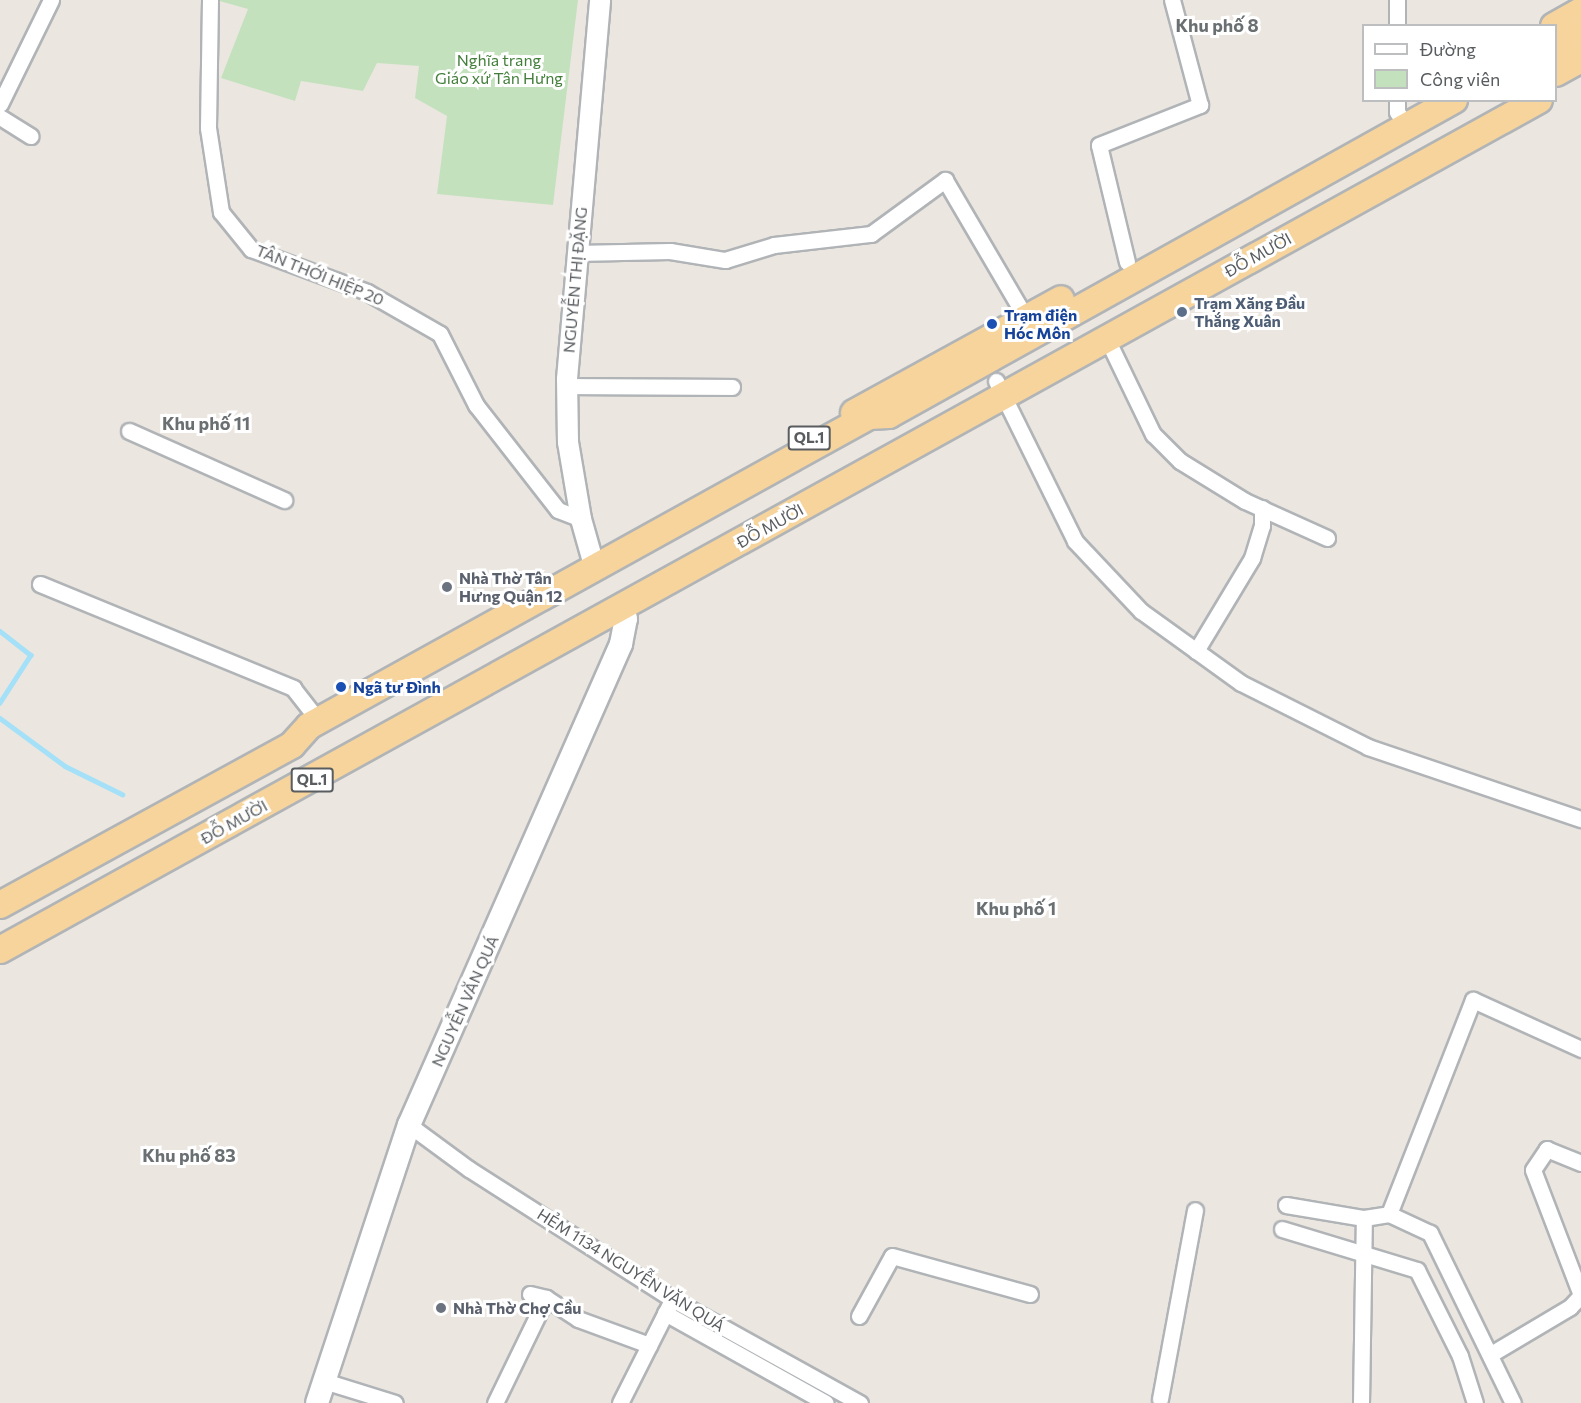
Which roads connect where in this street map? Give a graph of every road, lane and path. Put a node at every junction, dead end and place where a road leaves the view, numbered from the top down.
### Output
1 (51, 0) edge
2 (210, 0) edge
3 (600, 0) edge
4 (1172, 0) edge
5 (1397, 0) edge
6 (1581, 11) edge
7 (1397, 24) edge
8 (1557, 24) edge
9 (1581, 32) edge
10 (1557, 45) edge
11 (1581, 59) edge
12 (1557, 72) edge
13 (1581, 78) edge
14 (1557, 91) edge
15 (1444, 102) edge
16 (1502, 102) edge
17 (1535, 102) edge
18 (0, 104) edge
19 (1405, 110) edge
20 (0, 117) edge
21 (30, 136) dead end
22 (576, 253) junction
23 (1126, 262) junction
24 (1026, 318) junction
25 (1107, 339) junction
26 (567, 386) junction
27 (732, 387) dead end
28 (1000, 389) junction
29 (129, 431) dead end
30 (284, 500) dead end
31 (1262, 508) junction
32 (580, 519) junction
33 (1327, 538) dead end
34 (594, 563) junction
35 (40, 584) dead end
36 (621, 603) junction
37 (1196, 651) junction
38 (313, 714) junction
39 (1581, 819) edge
40 (0, 887) edge
41 (0, 905) edge
42 (0, 933) edge
43 (0, 950) edge
44 (1581, 1049) edge
45 (409, 1125) junction
46 (1581, 1163) edge
47 (1286, 1206) dead end
48 (1195, 1210) dead end
49 (1389, 1214) junction
50 (1364, 1218) junction
51 (1282, 1228) dead end
52 (1363, 1254) junction
53 (530, 1294) dead end
54 (1030, 1294) dead end
55 (1581, 1295) edge
56 (546, 1298) junction
57 (668, 1306) junction
58 (859, 1316) dead end
59 (649, 1345) junction
60 (1491, 1354) junction
61 (324, 1381) junction
62 (1160, 1399) dead end
63 (317, 1403) edge
64 (395, 1403) edge
65 (495, 1403) edge
66 (620, 1403) edge
67 (825, 1403) edge
68 (860, 1403) edge
69 (1360, 1403) edge
70 (1475, 1403) edge
71 (1513, 1403) edge

1 - 18 street
2 - 32 street, TÂN THỚI HIỆP 20
3 - 22 street, NGUYỄN THỊ ĐẶNG
4 - 23 street
5 - 7 street
6 - 8 highway
9 - 10 highway
11 - 12 highway
13 - 14 highway
15 - 19 highway, QL.1
16 - 28 highway, ĐỖ MƯỜI / QL.1
17 - 25 highway, ĐỖ MƯỜI / QL.1
19 - 23 highway, QL.1
19 - 34 highway, QL.1
20 - 21 street
22 - 24 street
22 - 26 street, NGUYỄN THỊ ĐẶNG
23 - 24 highway, QL.1
24 - 34 highway, QL.1
25 - 28 highway, ĐỖ MƯỜI / QL.1
25 - 31 street
26 - 27 street
26 - 32 street, NGUYỄN THỊ ĐẶNG
28 - 36 highway, ĐỖ MƯỜI / QL.1
28 - 37 street
29 - 30 street
31 - 33 street
31 - 37 street
32 - 34 street, NGUYỄN THỊ ĐẶNG
34 - 38 highway, QL.1
34 - 41 highway, QL.1
35 - 38 street
36 - 42 highway, ĐỖ MƯỜI / QL.1
36 - 43 highway, ĐỖ MƯỜI / QL.1
36 - 45 main road, NGUYỄN VĂN QUÁ
37 - 39 street
38 - 40 highway, QL.1
44 - 49 street
45 - 57 street, HẺM 1134 NGUYỄN VĂN QUÁ
45 - 61 main road, NGUYỄN VĂN QUÁ
46 - 55 street
47 - 50 street
48 - 62 street
49 - 50 street
49 - 60 street
50 - 52 street
51 - 52 street
52 - 69 street
52 - 70 street
53 - 56 street
54 - 58 street
55 - 60 street
56 - 59 street
56 - 65 street
57 - 59 street
57 - 67 street
57 - 68 street, HẺM 1134 NGUYỄN VĂN QUÁ
59 - 66 street
60 - 71 street
61 - 63 main road, NGUYỄN VĂN QUÁ
61 - 64 street

